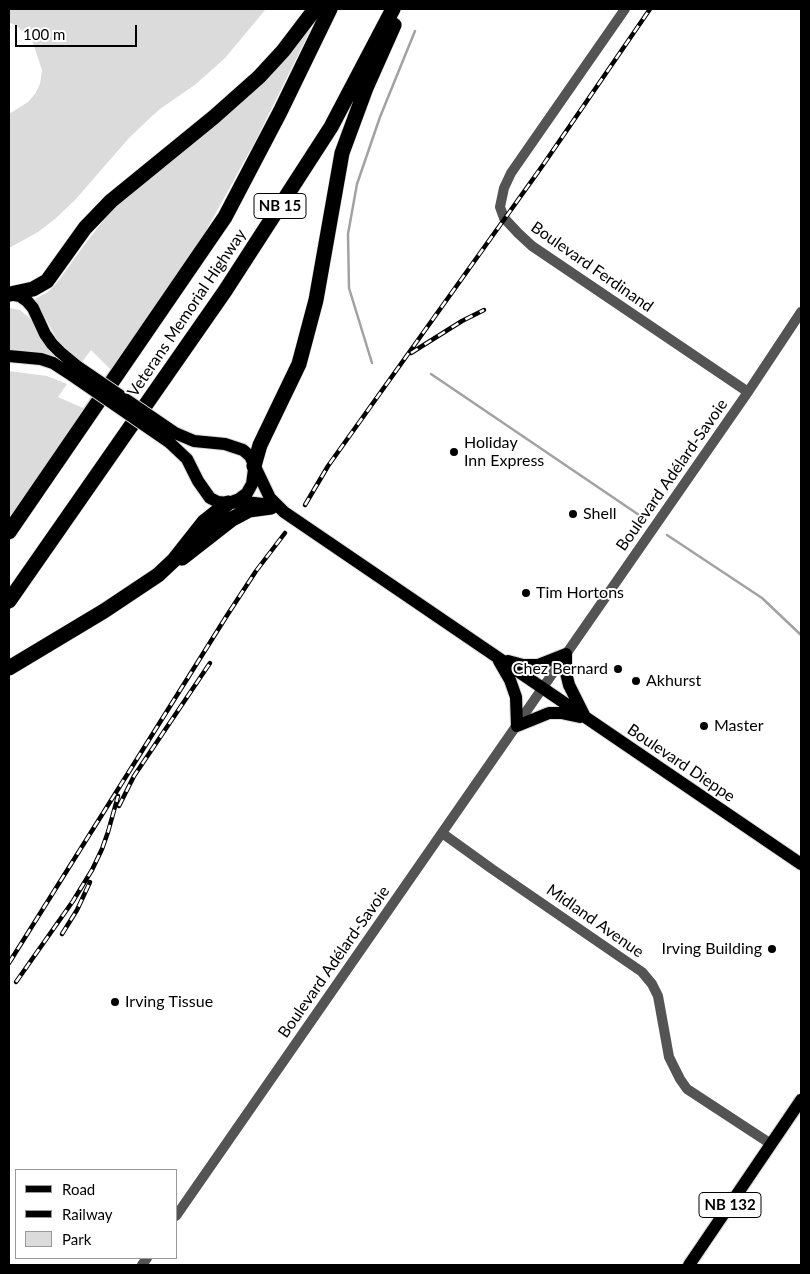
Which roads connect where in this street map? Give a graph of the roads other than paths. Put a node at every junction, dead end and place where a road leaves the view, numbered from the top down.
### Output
1 (315, 9) edge
2 (330, 9) edge
3 (393, 9) edge
4 (401, 9) edge
5 (625, 9) edge
6 (10, 294) edge
7 (801, 312) edge
8 (9, 356) edge
9 (76, 371) junction
10 (748, 392) junction
11 (172, 437) junction
12 (254, 466) junction
13 (228, 503) junction
14 (278, 510) junction
15 (9, 532) edge
16 (158, 575) junction
17 (9, 601) edge
18 (566, 654) junction
19 (496, 657) junction
20 (9, 668) edge
21 (538, 686) junction
22 (586, 718) junction
23 (516, 726) junction
24 (442, 833) junction
25 (801, 864) edge
26 (801, 1100) edge
27 (772, 1144) junction
28 (178, 1213) edge
29 (690, 1265) edge

1 - 6 highway
2 - 15 highway, Veterans Memorial Highway / NB 15
3 - 17 highway, Veterans Memorial Highway / NB 15
4 - 12 highway
5 - 10 street, Boulevard Ferdinand
6 - 9 main road
7 - 10 street, Boulevard Adélard-Savoie
8 - 9 main road
9 - 11 main road, bridge
10 - 18 street, Boulevard Adélard-Savoie
11 - 12 main road
11 - 13 main road
12 - 13 main road
12 - 14 main road
13 - 14 main road
13 - 16 highway
14 - 16 highway
14 - 19 main road, Boulevard Dieppe
16 - 20 highway
18 - 19 main road
18 - 21 street, Boulevard Adélard-Savoie
18 - 22 main road
19 - 21 main road, Boulevard Dieppe
19 - 23 main road
21 - 22 main road, Boulevard Dieppe
21 - 23 street, Boulevard Adélard-Savoie
22 - 23 main road
22 - 25 main road, Boulevard Dieppe
23 - 24 street, Boulevard Adélard-Savoie
24 - 27 street, Midland Avenue
24 - 28 street, Boulevard Adélard-Savoie
26 - 27 main road, NB 132
27 - 29 main road, NB 132

